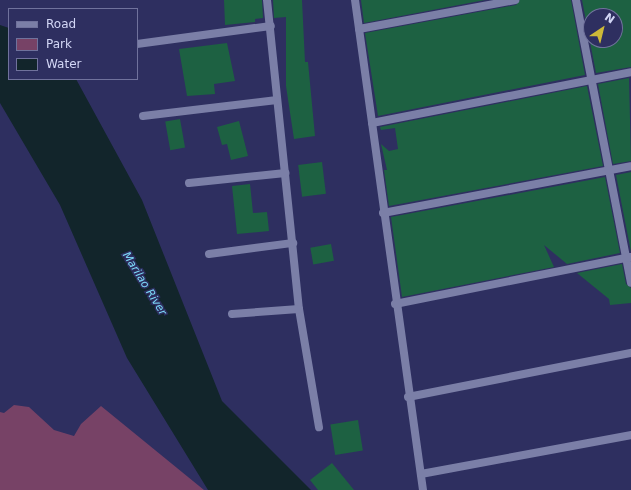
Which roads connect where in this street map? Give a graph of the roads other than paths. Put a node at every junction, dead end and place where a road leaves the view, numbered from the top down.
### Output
1 (267, 0) edge
2 (355, 0) edge
3 (516, 0) edge
4 (576, 0) edge
5 (271, 26) junction
6 (359, 29) junction
7 (138, 44) edge
8 (631, 72) edge
9 (592, 80) junction
10 (277, 100) junction
11 (143, 116) dead end
12 (372, 123) junction
13 (631, 166) edge
14 (609, 170) junction
15 (285, 173) junction
16 (189, 182) dead end
17 (383, 213) junction
18 (293, 242) junction
19 (209, 254) dead end
20 (629, 258) edge
21 (631, 283) edge
22 (396, 304) junction
23 (299, 309) junction
24 (232, 314) dead end
25 (631, 353) edge
26 (408, 397) junction
27 (319, 427) dead end
28 (631, 435) edge
29 (421, 474) junction
30 (422, 490) edge

1 - 5 street
2 - 6 street
3 - 6 street
4 - 9 street
5 - 7 street
5 - 10 street
6 - 12 street
8 - 9 street
9 - 12 street
9 - 14 street
10 - 11 street
10 - 15 street
12 - 17 street
13 - 14 street
14 - 17 street
14 - 20 street
15 - 16 street
15 - 18 street
17 - 22 street
18 - 19 street
18 - 23 street
20 - 21 street
20 - 22 street
22 - 26 street
23 - 24 street
23 - 27 street
25 - 26 street
26 - 29 street
28 - 29 street
29 - 30 street

